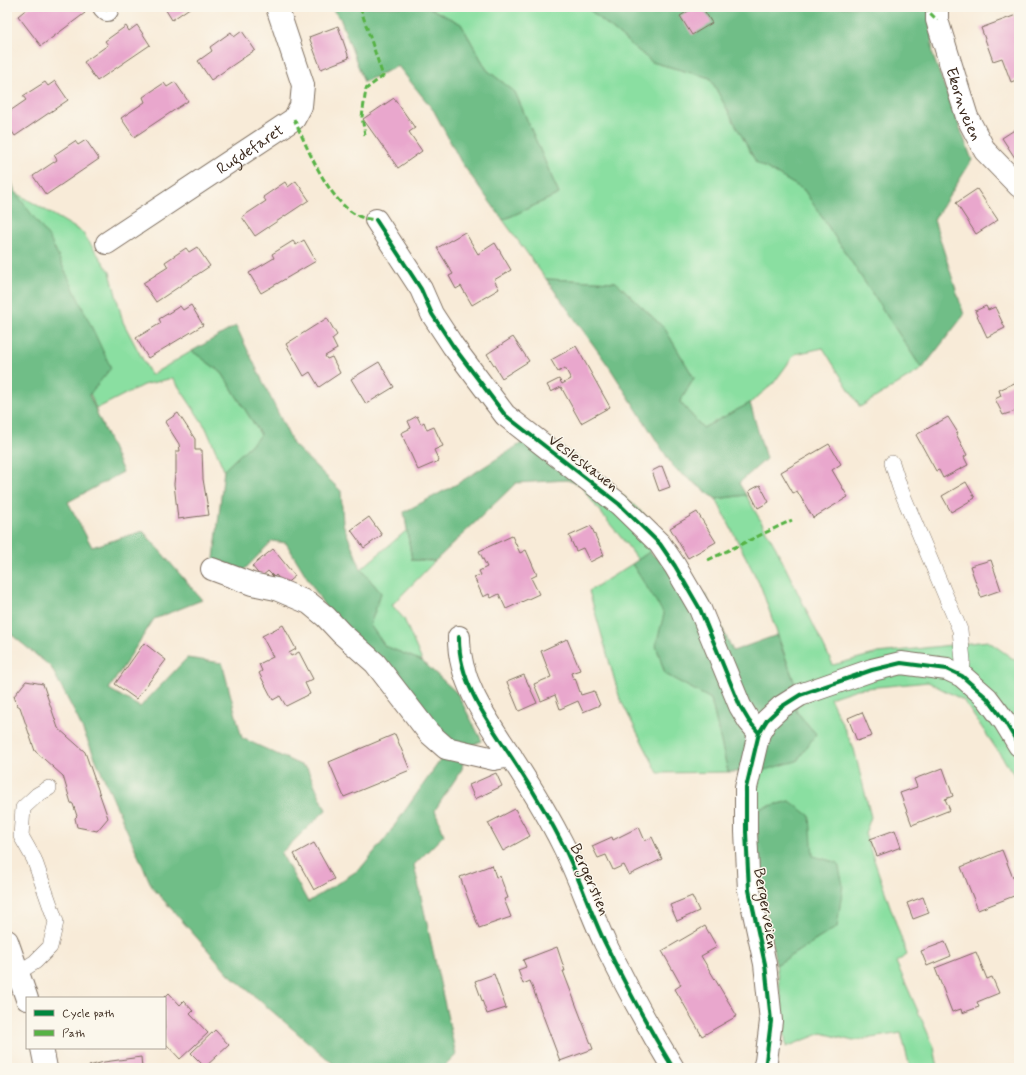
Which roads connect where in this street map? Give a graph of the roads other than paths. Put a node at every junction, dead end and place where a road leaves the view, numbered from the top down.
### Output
1 (277, 7) edge
2 (937, 7) edge
3 (1019, 186) edge
4 (376, 220) dead end
5 (107, 243) dead end
6 (892, 463) dead end
7 (212, 569) dead end
8 (459, 636) dead end
9 (962, 676) junction
10 (759, 733) junction
11 (1019, 745) edge
12 (511, 756) junction
13 (49, 788) dead end
14 (7, 941) edge
15 (19, 972) junction
16 (26, 997) edge
17 (42, 1049) edge
18 (46, 1068) edge
19 (673, 1068) edge
20 (764, 1068) edge

1 - 5 street, Rugdefaret
2 - 3 street, Ekornveien
4 - 10 street, Vesleskauen
6 - 9 lane
7 - 12 street
8 - 12 street, Bergerstien
9 - 10 street, Bergerveien
9 - 11 street, Bergerveien
10 - 20 street, Bergerveien
12 - 19 street, Bergerstien
13 - 15 lane
14 - 15 street
15 - 16 street
17 - 18 street

